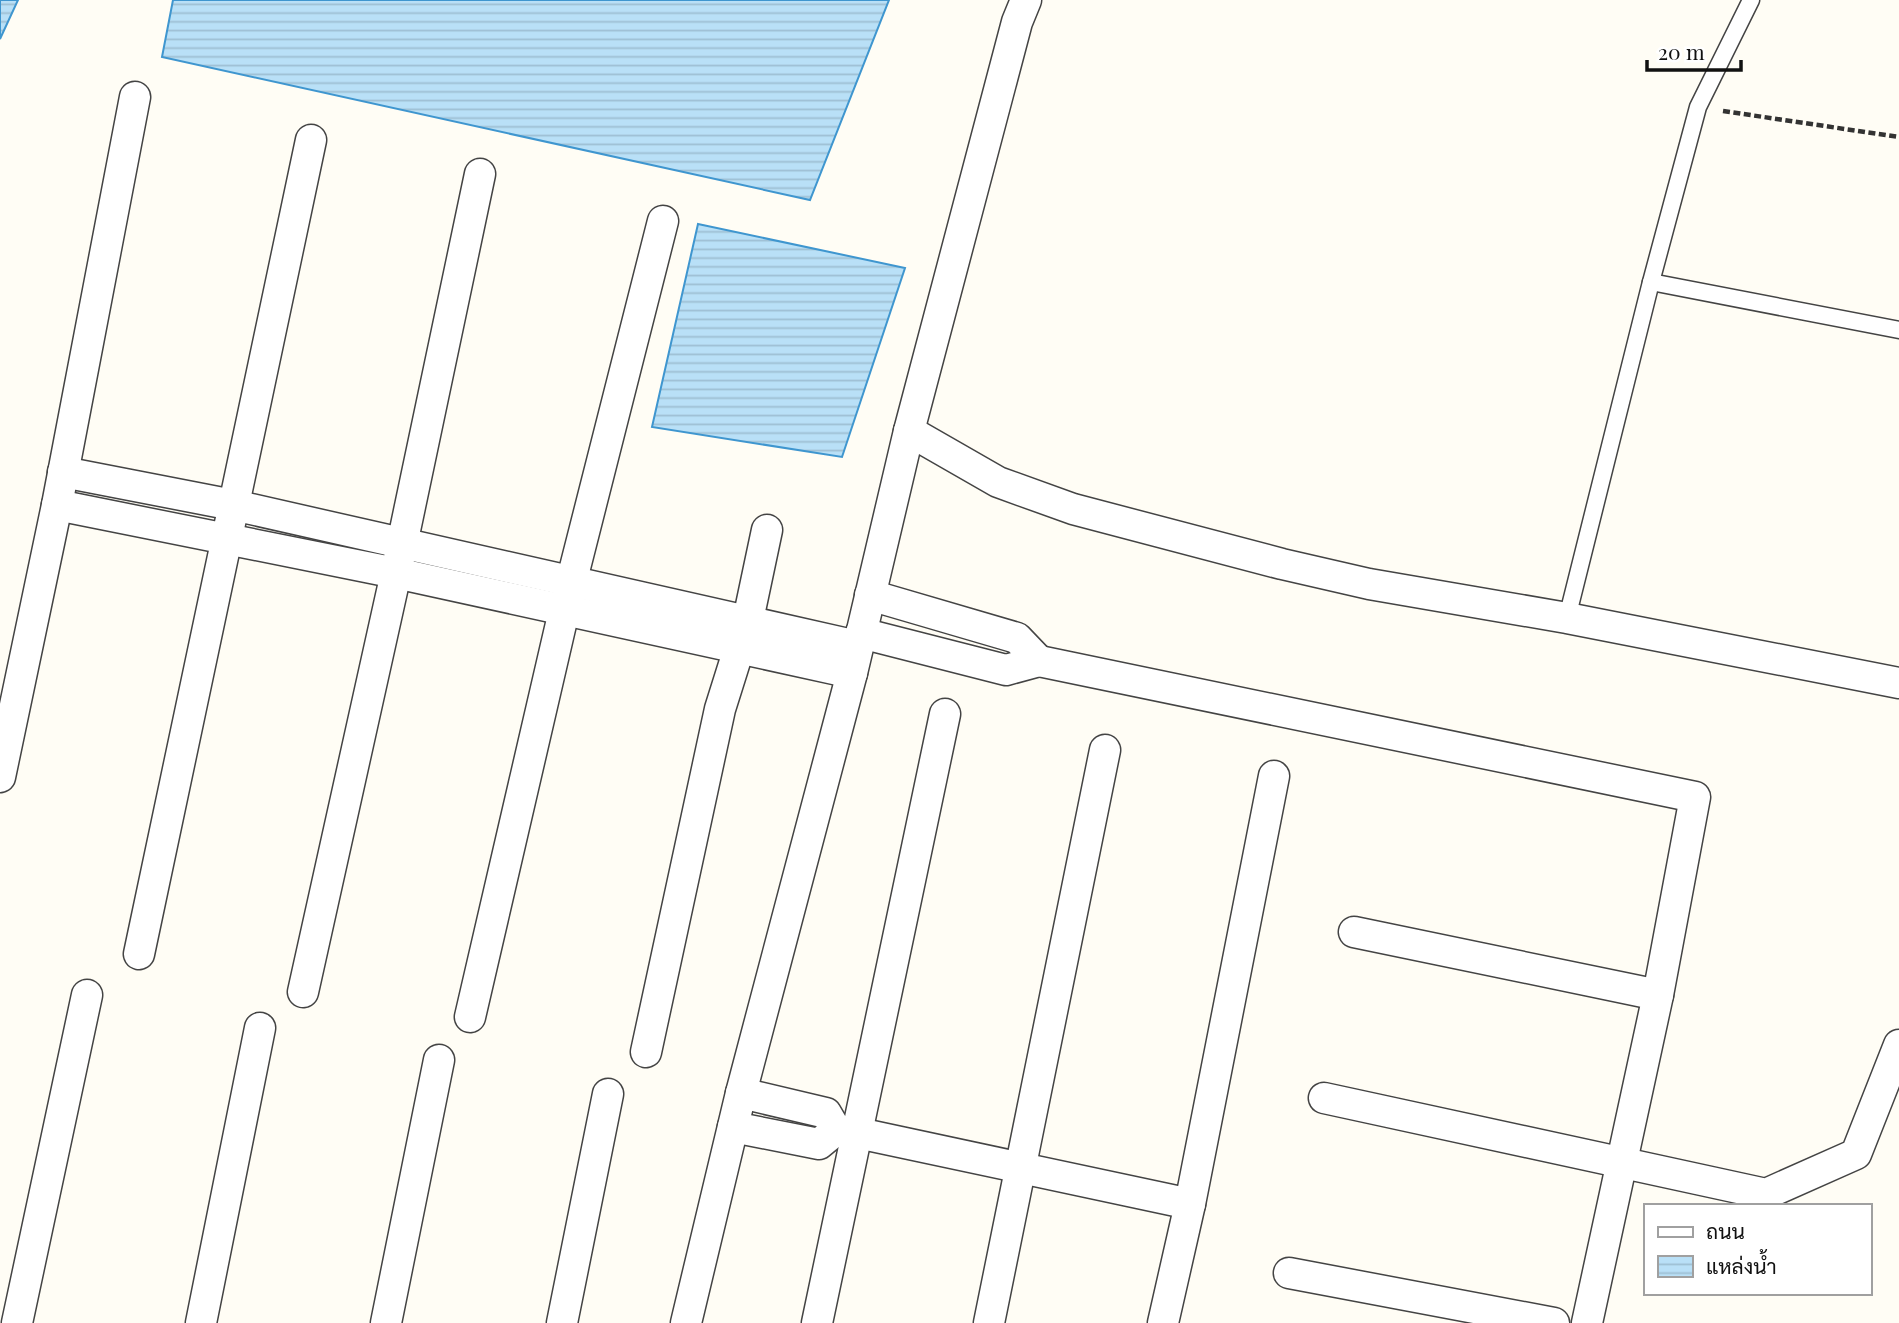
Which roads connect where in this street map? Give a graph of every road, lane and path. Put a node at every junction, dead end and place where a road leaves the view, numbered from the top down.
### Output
1 (1026, 0) edge
2 (1751, 0) edge
3 (135, 97) dead end
4 (1698, 107) junction
5 (1899, 137) edge
6 (311, 140) dead end
7 (480, 174) dead end
8 (663, 221) dead end
9 (1651, 282) junction
10 (1899, 330) edge
11 (909, 431) junction
12 (63, 472) junction
13 (57, 505) junction
14 (233, 505) junction
15 (767, 530) dead end
16 (226, 539) junction
17 (402, 543) junction
18 (396, 573) junction
19 (572, 580) junction
20 (870, 595) junction
21 (564, 611) junction
22 (1567, 618) junction
23 (748, 620) junction
24 (738, 649) junction
25 (857, 650) junction
26 (1039, 661) junction
27 (1899, 684) edge
28 (945, 714) dead end
29 (1105, 750) dead end
30 (0, 776) edge
31 (1274, 776) dead end
32 (1354, 932) dead end
33 (139, 954) dead end
34 (303, 992) dead end
35 (87, 995) dead end
36 (1658, 995) junction
37 (470, 1017) dead end
38 (260, 1028) dead end
39 (1899, 1045) edge
40 (646, 1052) dead end
41 (439, 1060) dead end
42 (741, 1093) junction
43 (608, 1094) dead end
44 (1324, 1098) dead end
45 (733, 1127) junction
46 (847, 1132) junction
47 (1621, 1165) junction
48 (1021, 1168) junction
49 (1190, 1204) junction
50 (1289, 1273) dead end
51 (17, 1323) edge
52 (201, 1323) edge
53 (386, 1323) edge
54 (562, 1323) edge
55 (686, 1323) edge
56 (817, 1323) edge
57 (989, 1323) edge
58 (1163, 1323) edge
59 (1554, 1323) edge
60 (1587, 1323) edge

1 - 11 street
2 - 4 lane
3 - 12 street
4 - 5 path
4 - 9 lane
6 - 14 street
7 - 17 street
8 - 19 street
9 - 10 lane
9 - 22 lane
11 - 20 street
11 - 22 street
12 - 13 street
12 - 14 street
13 - 16 street
13 - 30 street
14 - 16 street
14 - 17 street
15 - 23 street
16 - 18 street
16 - 33 street
17 - 18 street
17 - 19 street
18 - 21 street
18 - 34 street
19 - 21 street
19 - 23 street
20 - 25 street
20 - 26 street
21 - 24 street
21 - 37 street
22 - 27 street
23 - 24 street
23 - 25 street
24 - 25 street
24 - 40 street
25 - 26 street
25 - 42 street
26 - 36 street
28 - 46 street
29 - 48 street
31 - 49 street
32 - 36 street
35 - 51 street
36 - 47 street
38 - 52 street
39 - 47 street
41 - 53 street
42 - 45 street
42 - 46 street
43 - 54 street
44 - 47 street
45 - 46 street
45 - 55 street
46 - 48 street
46 - 56 street
47 - 60 street
48 - 49 street
48 - 57 street
49 - 58 street
50 - 59 street

